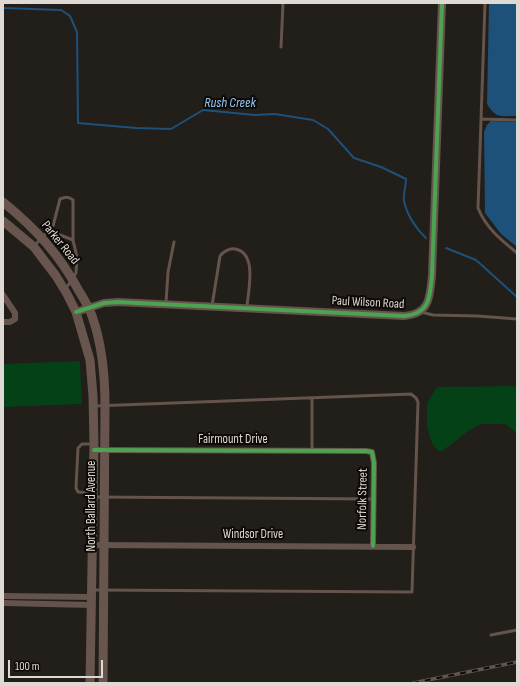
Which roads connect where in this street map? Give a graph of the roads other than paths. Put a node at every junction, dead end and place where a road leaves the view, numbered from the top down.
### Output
1 (283, 3) edge
2 (442, 3) edge
3 (485, 3) edge
4 (281, 47) dead end
5 (481, 119) junction
6 (517, 120) edge
7 (3, 202) edge
8 (3, 221) edge
9 (45, 236) junction
10 (73, 240) junction
11 (174, 242) dead end
12 (34, 247) junction
13 (517, 253) edge
14 (73, 279) junction
15 (65, 290) junction
16 (3, 295) edge
17 (166, 303) junction
18 (212, 306) junction
19 (88, 307) junction
20 (246, 307) junction
21 (76, 312) junction
22 (420, 312) junction
23 (517, 318) edge
24 (3, 322) edge
25 (312, 398) junction
26 (93, 406) junction
27 (105, 406) junction
28 (94, 447) junction
29 (105, 450) junction
30 (312, 451) junction
31 (372, 452) joint
32 (93, 495) junction
33 (105, 497) junction
34 (374, 499) junction
35 (93, 545) junction
36 (104, 545) junction
37 (372, 546) junction
38 (413, 547) junction
39 (104, 590) junction
40 (3, 596) edge
41 (92, 597) junction
42 (3, 603) edge
43 (517, 630) edge
44 (491, 635) dead end
45 (90, 683) edge
46 (103, 683) edge

1 - 4 lane
2 - 22 street, Paul Wilson Road
3 - 5 lane
5 - 6 lane
5 - 13 lane
7 - 9 main road, Parker Road
8 - 12 main road, Parker Road
9 - 10 lane
9 - 10 lane
9 - 12 lane
9 - 14 main road, Parker Road
10 - 14 lane
11 - 17 lane
12 - 15 main road, Parker Road
14 - 15 lane
14 - 19 main road, Parker Road
15 - 21 main road, Parker Road
16 - 24 street
17 - 18 street, Paul Wilson Road
17 - 19 street, Paul Wilson Road
18 - 20 street, Paul Wilson Road
18 - 20 lane
19 - 21 street, Paul Wilson Road
19 - 27 main road, North Ballard Avenue
20 - 22 street, Paul Wilson Road
21 - 26 main road, North Ballard Avenue
22 - 23 lane
25 - 27 lane
25 - 30 lane
25 - 38 lane
26 - 27 lane
26 - 28 main road, North Ballard Avenue
27 - 29 main road, North Ballard Avenue
28 - 29 street, Fairmount Drive
28 - 32 main road, North Ballard Avenue
28 - 32 lane
29 - 30 street, Fairmount Drive
29 - 33 main road, North Ballard Avenue
30 - 31 street, Fairmount Drive
31 - 34 street, Norfolk Street
32 - 33 lane
32 - 35 main road, North Ballard Avenue
33 - 34 lane
33 - 36 main road, North Ballard Avenue
34 - 37 street, Norfolk Street
35 - 36 street, Windsor Drive
35 - 41 main road, North Ballard Avenue
36 - 37 street, Windsor Drive
36 - 39 main road, North Ballard Avenue
37 - 38 street, Windsor Drive
38 - 39 lane
39 - 41 lane
39 - 46 main road, North Ballard Avenue
40 - 41 street
41 - 42 street
41 - 45 main road, North Ballard Avenue
43 - 44 lane

